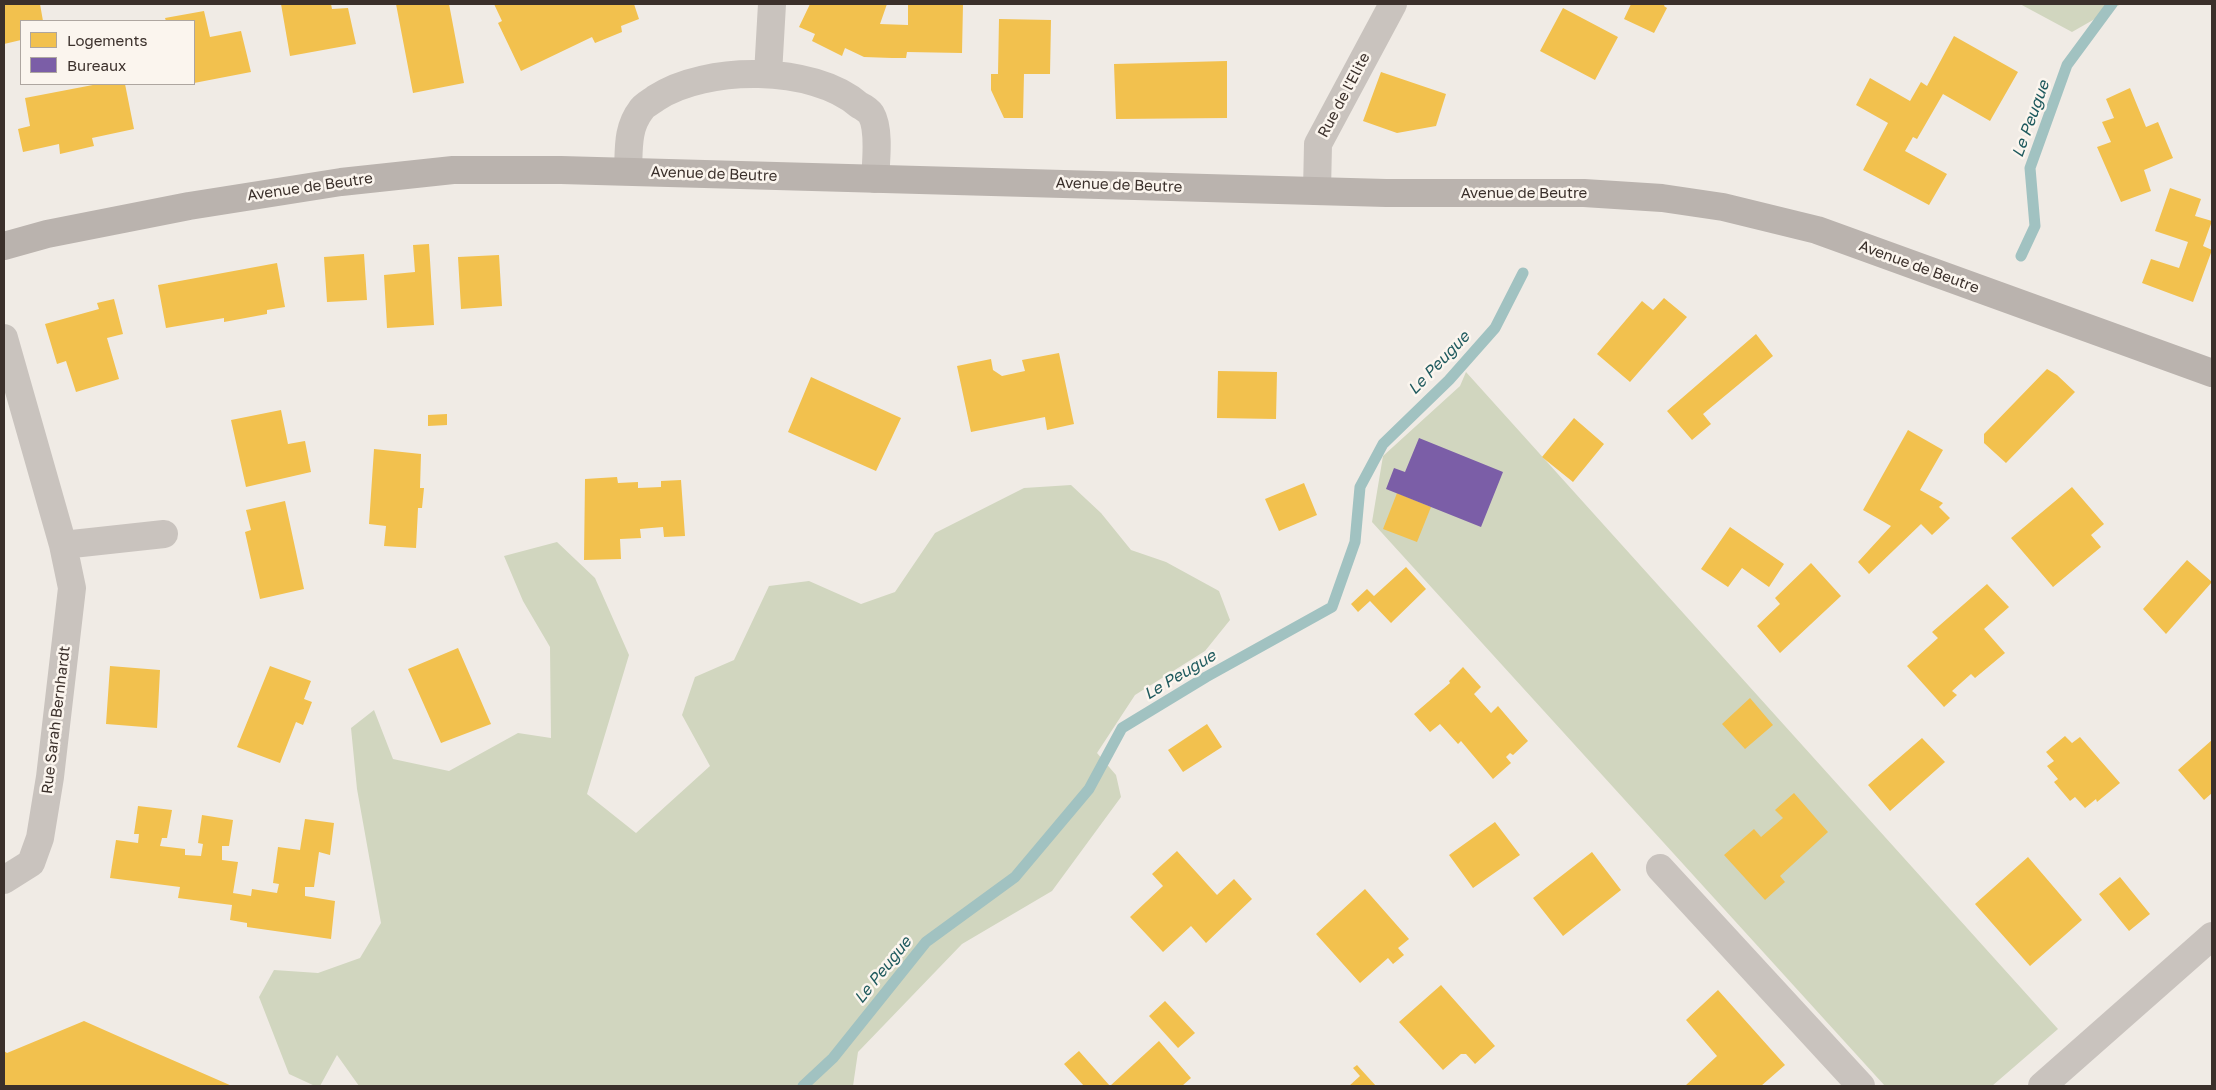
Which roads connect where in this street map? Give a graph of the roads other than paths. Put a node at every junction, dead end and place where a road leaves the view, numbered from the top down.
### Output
1 (772, 4) edge
2 (1393, 4) edge
3 (768, 74) junction
4 (628, 171) junction
5 (875, 179) junction
6 (1317, 191) junction
7 (4, 246) edge
8 (4, 338) edge
9 (2212, 373) edge
10 (164, 534) dead end
11 (63, 544) junction
12 (1660, 868) dead end
13 (4, 880) edge
14 (2212, 936) edge
15 (1861, 1086) edge
16 (2042, 1086) edge

1 - 3 street
2 - 6 street, Rue de l'Elite
3 - 4 street
3 - 5 street
4 - 5 street, Avenue de Beutre
4 - 7 street, Avenue de Beutre
5 - 6 street, Avenue de Beutre
6 - 9 street, Avenue de Beutre
8 - 11 street, Rue Sarah Bernhardt
10 - 11 street
11 - 13 street, Rue Sarah Bernhardt
12 - 15 street
14 - 16 street

